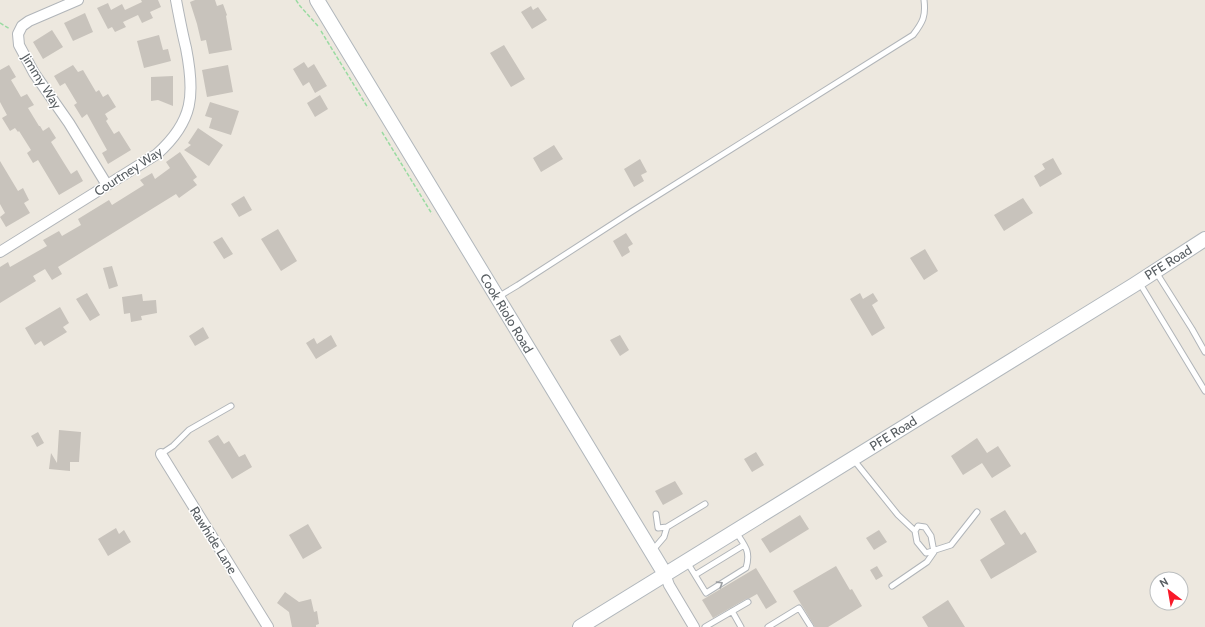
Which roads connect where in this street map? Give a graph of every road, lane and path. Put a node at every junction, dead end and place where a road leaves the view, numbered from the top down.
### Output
1 (78, 0) edge
2 (176, 0) edge
3 (296, 0) edge
4 (317, 0) edge
5 (924, 0) edge
6 (300, 6) dead end
7 (107, 185) junction
8 (1205, 239) edge
9 (1, 249) edge
10 (1155, 271) junction
11 (1138, 282) junction
12 (497, 297) junction
13 (1205, 352) edge
14 (1205, 391) edge
15 (231, 406) dead end
16 (161, 454) joint
17 (853, 458) junction
18 (705, 504) dead end
19 (977, 512) dead end
20 (656, 514) dead end
21 (667, 527) junction
22 (735, 531) junction
23 (915, 531) junction
24 (744, 545) junction
25 (652, 552) junction
26 (934, 552) junction
27 (686, 562) junction
28 (665, 574) junction
29 (695, 575) junction
30 (892, 586) dead end
31 (748, 602) dead end
32 (732, 611) junction
33 (268, 627) edge
34 (580, 627) edge
35 (694, 627) edge
36 (705, 627) edge
37 (741, 627) edge
38 (768, 627) edge
39 (811, 627) edge

1 - 7 street, Jimmy Way
2 - 7 street, Courtney Way
3 - 6 path
4 - 12 main road, Cook Riolo Road
5 - 12 lane
7 - 9 street, Courtney Way
8 - 10 main road, PFE Road
10 - 11 main road, PFE Road
10 - 13 lane
11 - 14 lane
11 - 17 main road, PFE Road
12 - 25 main road, Cook Riolo Road
15 - 16 lane
16 - 33 street, Rawhide Lane
17 - 22 main road, PFE Road
17 - 23 lane
18 - 21 lane
19 - 26 lane
20 - 21 lane
21 - 25 lane
22 - 24 lane
22 - 27 main road, PFE Road
23 - 26 lane
23 - 26 lane
24 - 29 lane
29 -> 24 lane
25 - 28 main road, Cook Riolo Road
26 - 30 lane
27 - 28 main road, PFE Road
27 - 29 lane
28 - 34 main road, PFE Road
28 - 35 street, Cook Riolo Road
31 - 32 lane
32 - 36 lane
32 - 37 lane
38 - 39 lane

